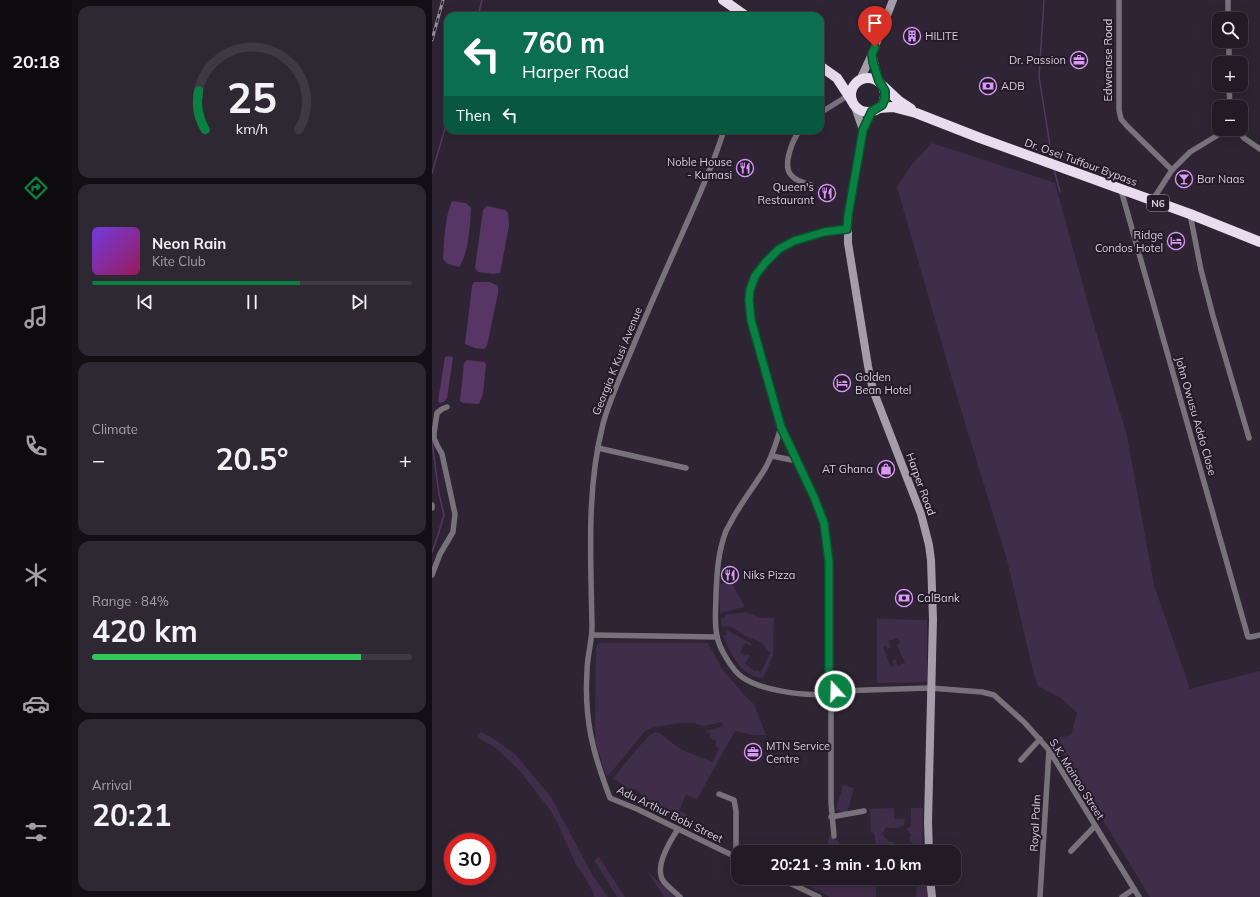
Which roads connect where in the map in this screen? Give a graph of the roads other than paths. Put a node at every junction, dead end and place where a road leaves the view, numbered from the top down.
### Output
1 (723, 0) edge
2 (893, 0) edge
3 (1119, 0) edge
4 (1228, 0) edge
5 (740, 12) edge
6 (1228, 12) edge
7 (872, 54) junction
8 (824, 69) edge
9 (837, 78) junction
10 (859, 81) junction
11 (881, 84) junction
12 (852, 100) junction
13 (876, 110) junction
14 (824, 111) edge
15 (916, 113) junction
16 (863, 130) junction
17 (723, 134) edge
18 (797, 134) edge
19 (1216, 136) edge
20 (1242, 136) edge
21 (1260, 149) edge
22 (1172, 170) junction
23 (811, 185) dead end
24 (1121, 190) junction
25 (1152, 201) junction
26 (1190, 214) junction
27 (847, 229) junction
28 (1260, 242) edge
29 (447, 408) dead end
30 (781, 427) junction
31 (1249, 438) dead end
32 (598, 448) junction
33 (772, 456) junction
34 (798, 461) junction
35 (686, 468) dead end
36 (432, 505) edge
37 (432, 508) edge
38 (432, 576) edge
39 (592, 635) junction
40 (1260, 635) edge
41 (717, 636) junction
42 (829, 687) junction
43 (930, 688) junction
44 (835, 691) junction
45 (824, 694) junction
46 (831, 698) junction
47 (1040, 739) junction
48 (1049, 750) junction
49 (1021, 760) dead end
50 (603, 780) joint
51 (719, 794) dead end
52 (864, 811) dead end
53 (831, 817) junction
54 (1096, 826) junction
55 (678, 829) junction
56 (834, 836) dead end
57 (737, 845) edge
58 (929, 845) edge
59 (1071, 851) dead end
60 (731, 855) edge
61 (794, 885) edge
62 (931, 885) edge
63 (1134, 889) junction
64 (680, 897) edge
65 (819, 897) edge
66 (932, 897) edge
67 (1040, 897) edge
68 (1122, 897) edge
69 (1139, 897) edge

1 - 5 highway
2 - 7 main road
3 - 22 street, Edwenase Road
4 - 6 street
7 - 10 main road
7 - 11 main road
8 - 9 highway
9 - 10 highway
9 - 12 highway
10 - 11 highway
10 - 12 highway
11 - 13 highway
11 - 15 highway, Dr. Osei Tuffour Bypass / N6
12 - 13 highway, N6
12 - 14 street
12 - 16 main road, Harper Road
13 - 15 highway, Dr. Osei Tuffour Bypass / N6
13 - 16 main road, Harper Road
15 - 24 highway, Dr. Osei Tuffour Bypass / N6
16 - 27 main road, Harper Road
17 - 32 street, Georgia K Kusi Avenue
18 - 23 street
19 - 22 street
20 - 21 street
22 - 25 street
24 - 25 highway, Dr. Osei Tuffour Bypass / N6
24 - 40 street, John Owusu Addo Close
25 - 26 highway, Dr. Osei Tuffour Bypass / N6
26 - 28 highway, Dr. Osei Tuffour Bypass / N6
26 - 31 street
27 - 30 street
27 - 43 main road, Harper Road
29 - 38 street
30 - 33 street
30 - 34 street
32 - 35 street
32 - 39 street, Georgia K Kusi Avenue
33 - 34 street
33 - 41 street
34 - 42 street
36 - 37 street
39 - 41 street
39 - 50 street, Georgia K Kusi Avenue
41 - 45 street
42 - 44 street
42 - 45 street
43 - 44 street, S.K. Mainoo Street
43 - 47 street, S.K. Mainoo Street
43 - 58 main road, Harper Road
44 - 46 street
45 - 46 street
46 - 53 street
47 - 48 street, S.K. Mainoo Street
47 - 49 street
48 - 54 street, S.K. Mainoo Street
48 - 67 street, Royal Palm
50 - 55 street, Adu Arthur Bobi Street
51 - 57 street
52 - 53 street
53 - 56 street
54 - 59 street
54 - 63 street, S.K. Mainoo Street
55 - 60 street, Adu Arthur Bobi Street
55 - 64 street
61 - 65 street
62 - 66 main road
63 - 68 street
63 - 69 street, S.K. Mainoo Street

